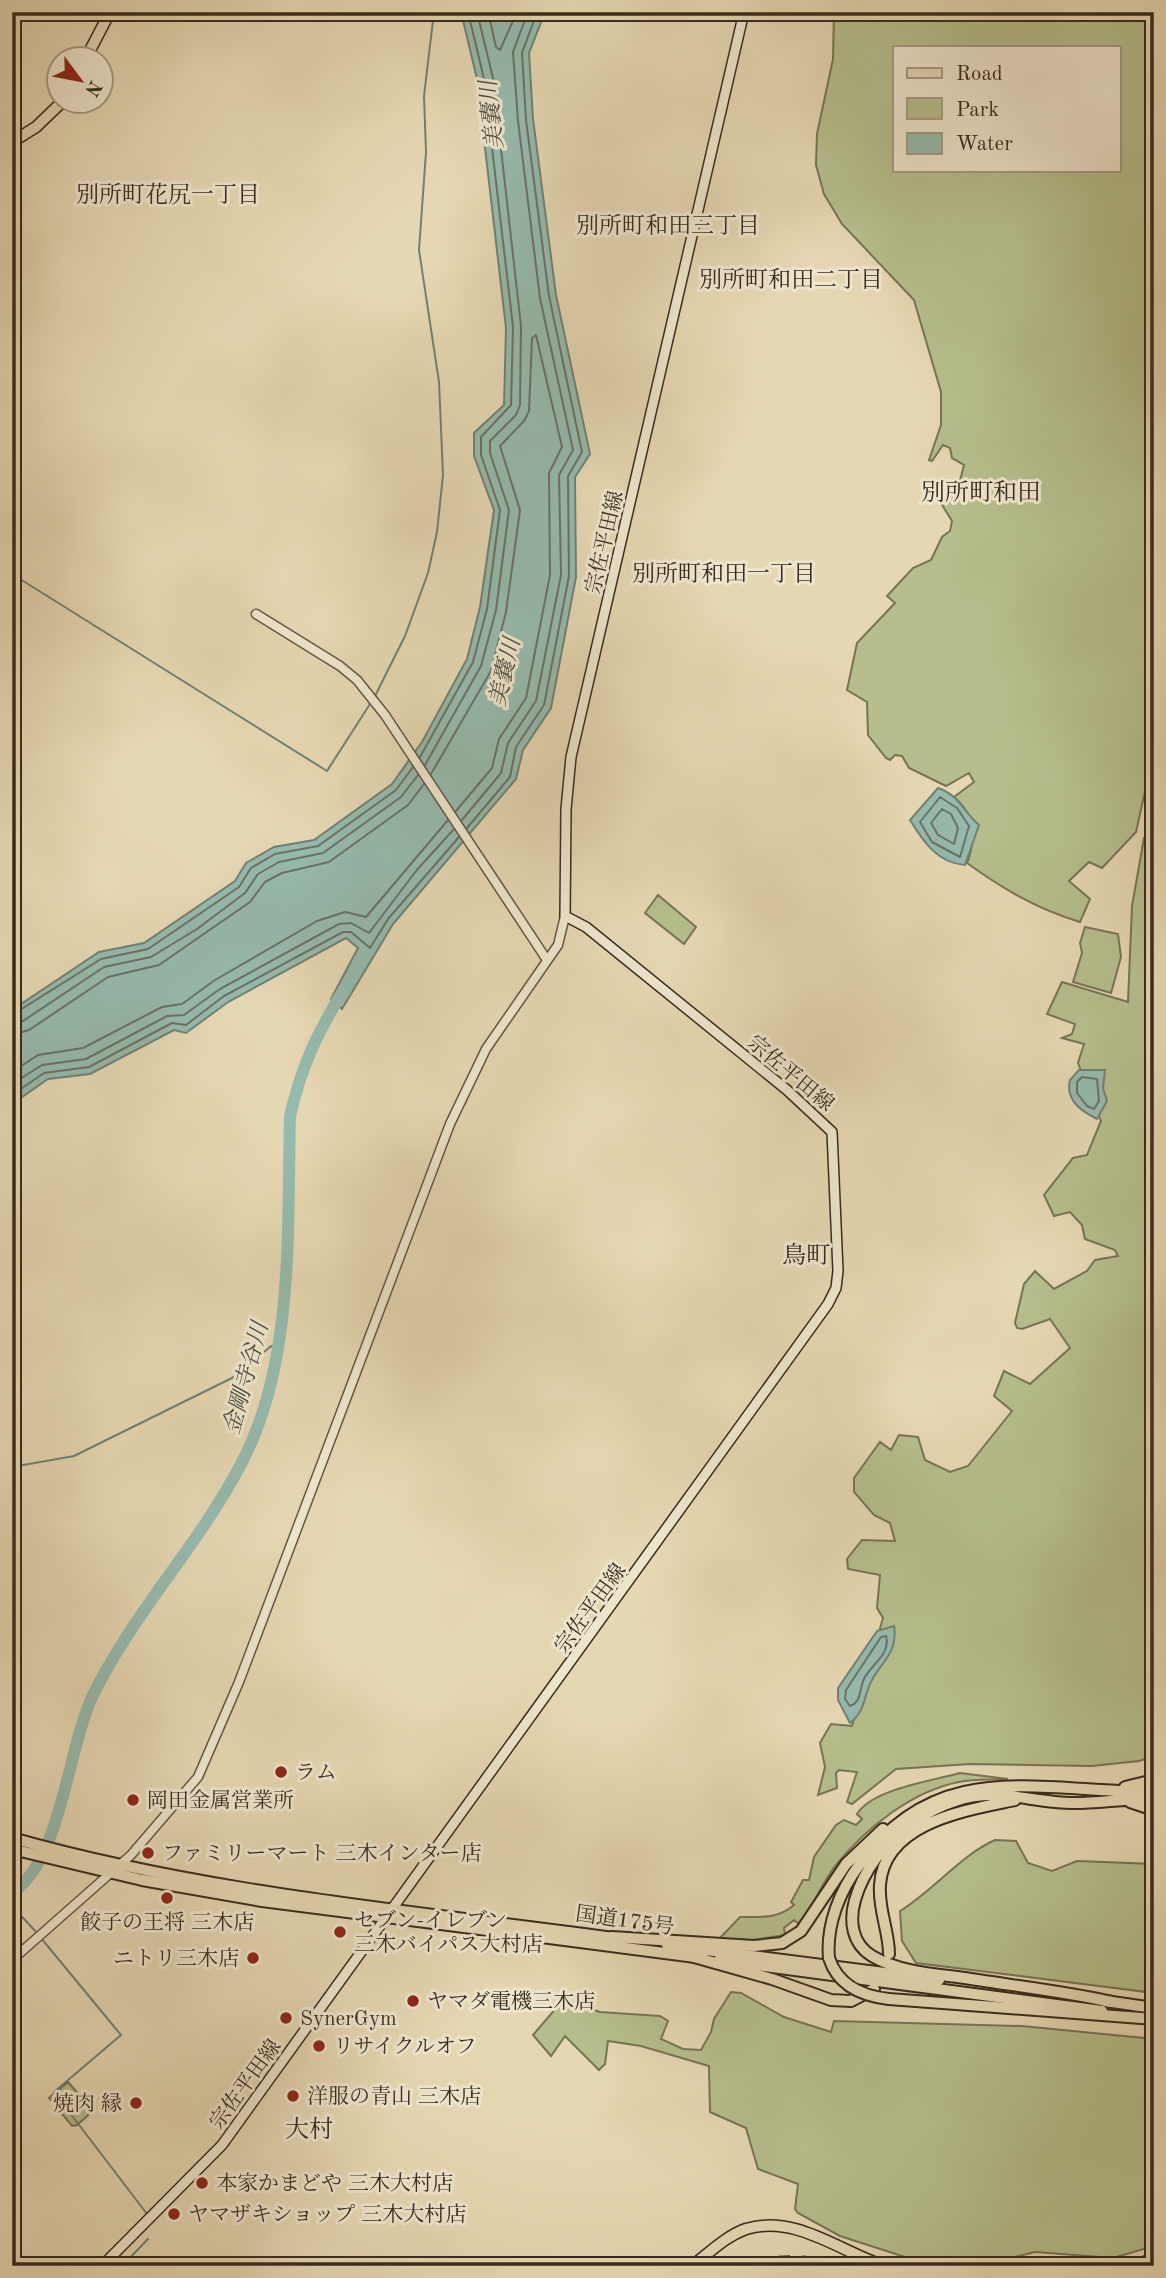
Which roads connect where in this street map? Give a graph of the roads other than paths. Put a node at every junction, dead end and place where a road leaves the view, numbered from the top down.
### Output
1 (110, 12) edge
2 (744, 12) edge
3 (92, 46) edge
4 (48, 116) edge
5 (12, 142) edge
6 (256, 614) dead end
7 (565, 916) junction
8 (547, 960) junction
9 (1154, 1780) edge
10 (1154, 1791) edge
11 (1118, 1794) junction
12 (1154, 1798) edge
13 (1022, 1799) junction
14 (1154, 1811) edge
15 (906, 1815) junction
16 (16, 1844) edge
17 (115, 1869) junction
18 (390, 1914) junction
19 (603, 1939) junction
20 (626, 1942) junction
21 (889, 1954) dead end
22 (694, 1957) junction
23 (12, 1960) edge
24 (874, 1989) dead end
25 (1112, 2002) junction
26 (1154, 2006) edge
27 (1154, 2019) edge
28 (1154, 2259) edge
29 (102, 2266) edge
30 (692, 2266) edge
31 (885, 2266) edge
32 (1130, 2266) edge

1 - 3 main road
2 - 7 main road, 宗佐平田線
4 - 5 main road
6 - 8 street
7 - 8 street
7 - 18 main road, 宗佐平田線
8 - 17 street
9 - 11 highway
10 - 11 highway
11 - 12 highway
11 - 13 highway
11 - 14 highway
11 - 15 highway
13 - 21 highway
13 - 25 highway
15 - 20 highway
15 - 27 highway, bridge
16 - 17 highway, 国道175号
17 - 18 highway, 国道175号
17 - 23 street
18 - 19 highway, 国道175号
18 - 29 main road, 宗佐平田線
19 - 20 highway
19 - 20 highway, 国道175号
20 - 22 highway, 国道175号
20 - 25 highway, 国道175号
22 - 24 highway
22 - 27 highway, 国道175号
25 - 26 highway
28 - 32 main road
30 - 31 main road

